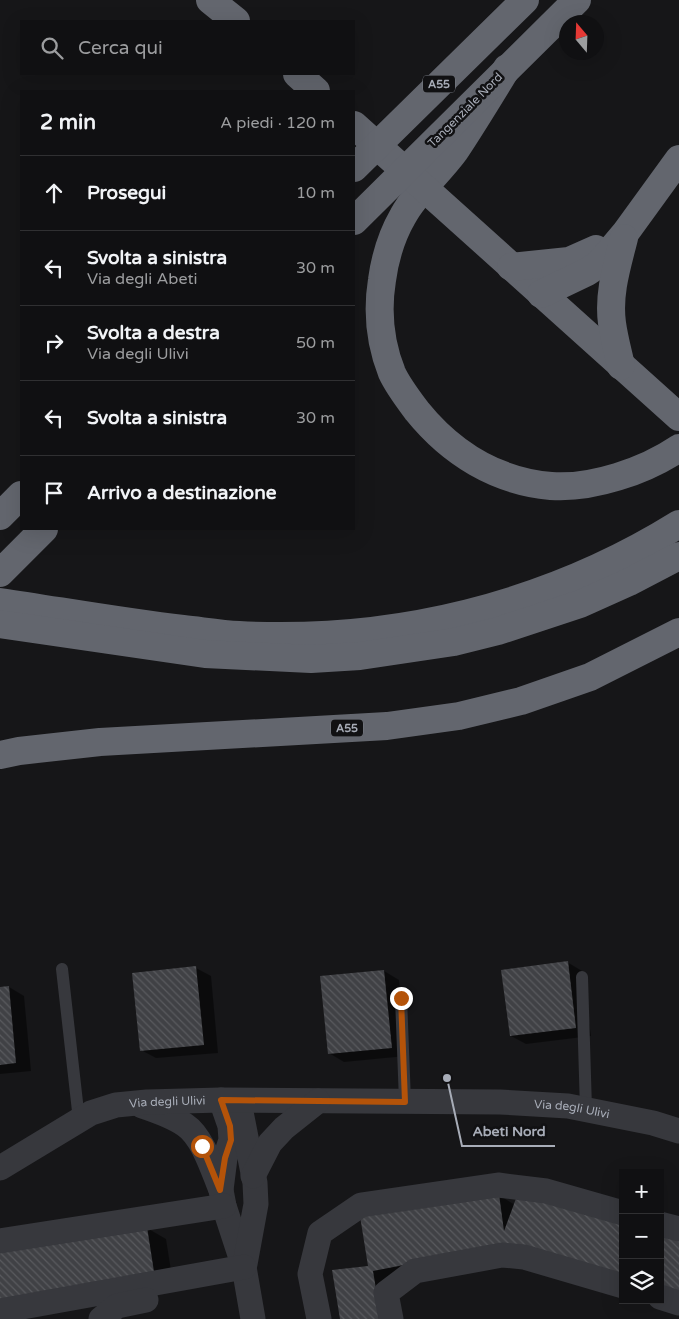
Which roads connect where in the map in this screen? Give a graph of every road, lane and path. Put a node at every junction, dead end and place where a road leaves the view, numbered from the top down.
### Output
1 (210, 0) edge
2 (525, 0) edge
3 (577, 0) edge
4 (235, 20) edge
5 (508, 68) junction
6 (298, 75) edge
7 (315, 90) edge
8 (355, 126) edge
9 (679, 159) edge
10 (355, 167) edge
11 (355, 220) edge
12 (626, 232) junction
13 (511, 267) junction
14 (541, 294) junction
15 (621, 366) junction
16 (674, 413) edge
17 (679, 448) edge
18 (20, 496) edge
19 (0, 516) edge
20 (679, 524) edge
21 (43, 530) edge
22 (679, 556) edge
23 (0, 573) edge
24 (0, 602) edge
25 (7, 626) edge
26 (679, 632) edge
27 (0, 755) edge
28 (62, 969) dead end
29 (582, 977) dead end
30 (401, 998) dead end
31 (230, 1100) junction
32 (318, 1101) junction
33 (405, 1102) junction
34 (132, 1103) junction
35 (586, 1109) junction
36 (79, 1120) junction
37 (679, 1131) edge
38 (0, 1168) edge
39 (254, 1176) junction
40 (222, 1198) junction
41 (619, 1212) edge
42 (664, 1225) edge
43 (679, 1229) edge
44 (0, 1242) edge
45 (246, 1275) junction
46 (619, 1285) edge
47 (664, 1298) edge
48 (679, 1302) edge
49 (0, 1310) edge
50 (101, 1319) edge
51 (253, 1319) edge
52 (318, 1319) edge
53 (391, 1319) edge

1 - 4 highway
2 - 10 highway, A55
3 - 5 highway, Tangenziale Nord
5 - 11 highway, Tangenziale Nord
5 - 17 highway
6 - 7 highway
8 - 13 highway
9 - 12 highway
12 - 13 highway
12 - 14 highway
12 - 15 highway
13 - 14 highway
14 - 15 highway
15 - 16 highway
18 - 19 highway
20 - 24 highway
21 - 23 highway
22 - 25 highway
26 - 27 highway, A55
28 - 36 lane
29 - 35 lane
30 - 33 lane
31 - 32 street, Via degli Ulivi
31 - 34 street, Via degli Ulivi
31 - 39 street
31 - 40 street
32 - 33 street, Via degli Ulivi
32 - 39 street
33 - 35 street, Via degli Ulivi
34 - 36 street, Via degli Ulivi
34 - 40 street
35 - 37 street, Via degli Ulivi
36 - 38 street, Via degli Ulivi
39 - 45 street
40 - 44 street
40 - 45 street
41 - 52 street
42 - 43 street
45 - 49 street
45 - 50 street
45 - 51 street
46 - 53 street
47 - 48 street

